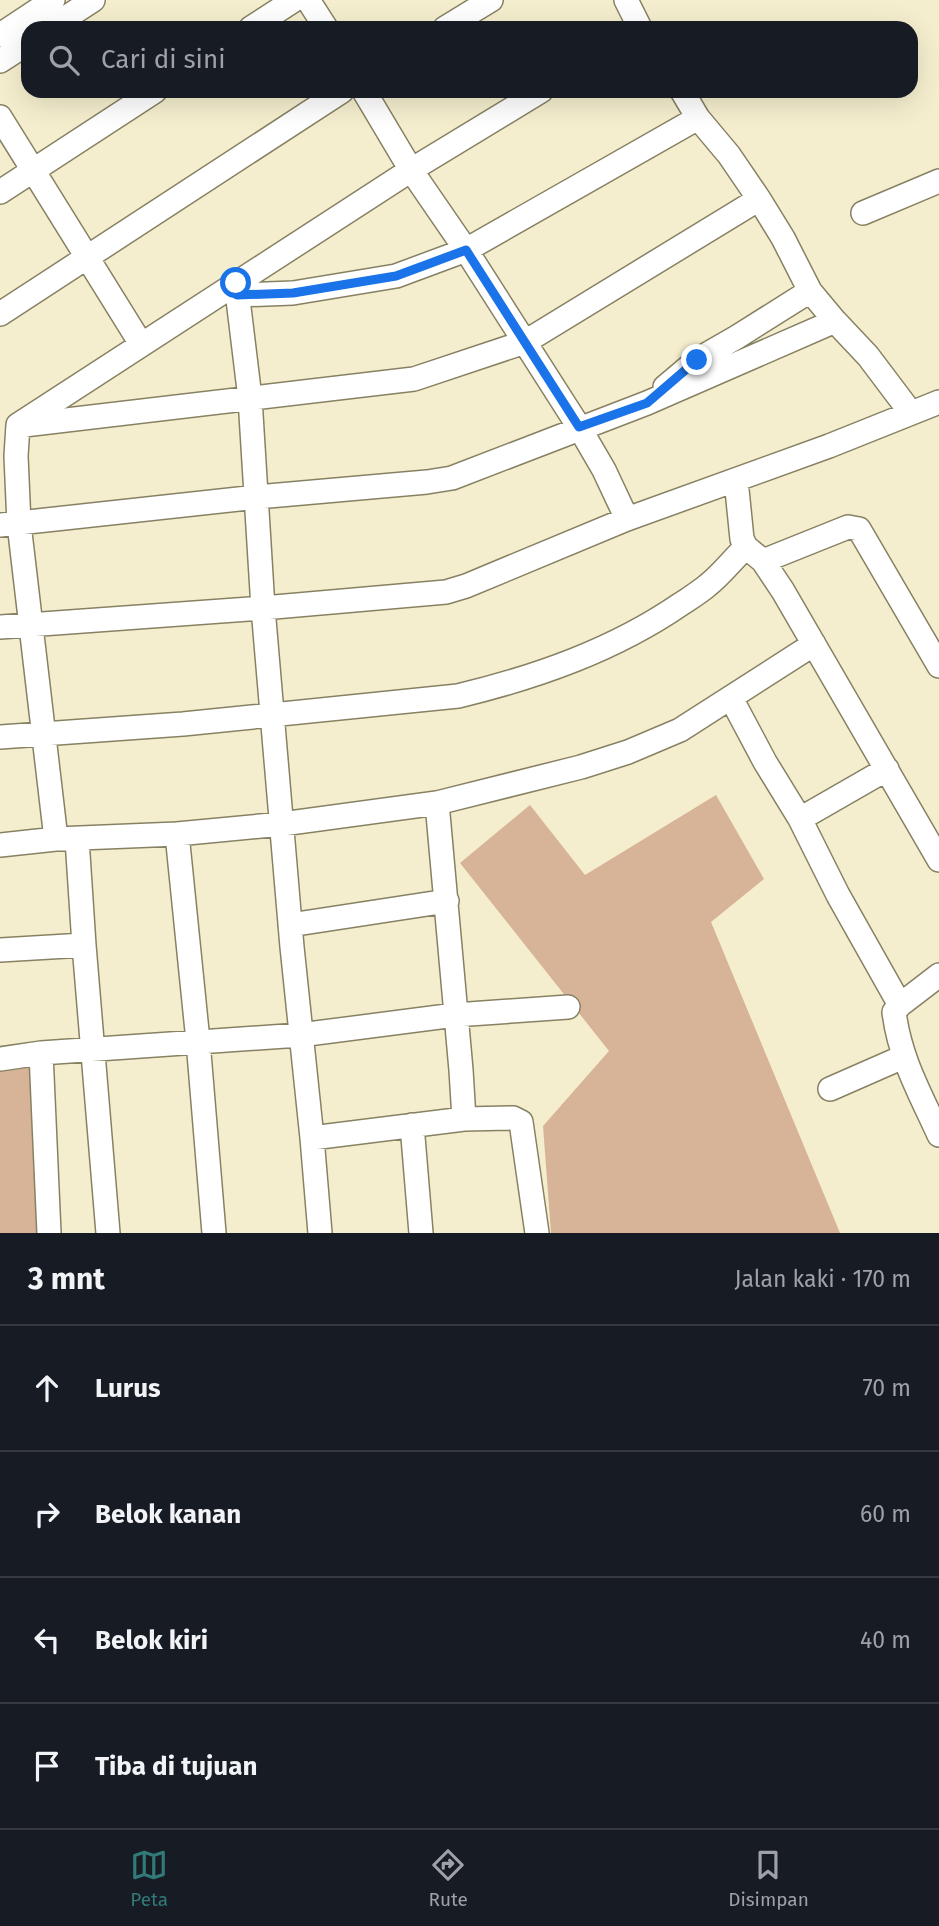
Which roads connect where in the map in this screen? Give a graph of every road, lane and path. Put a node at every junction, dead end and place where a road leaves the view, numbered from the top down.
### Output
1 (53, 0) edge
2 (93, 0) edge
3 (295, 0) edge
4 (309, 0) edge
5 (491, 0) edge
6 (626, 0) edge
7 (21, 21) edge
8 (21, 21) edge
9 (61, 21) edge
10 (262, 21) edge
11 (322, 21) edge
12 (456, 21) edge
13 (636, 21) edge
14 (0, 35) edge
15 (21, 48) edge
16 (0, 61) edge
17 (144, 98) edge
18 (331, 98) edge
19 (368, 98) edge
20 (529, 98) edge
21 (686, 98) edge
22 (0, 117) edge
23 (698, 118) junction
24 (33, 170) junction
25 (411, 170) junction
26 (939, 181) edge
27 (0, 191) edge
28 (760, 199) junction
29 (863, 213) dead end
30 (466, 250) junction
31 (87, 256) junction
32 (237, 289) junction
33 (810, 291) junction
34 (0, 314) edge
35 (835, 321) junction
36 (525, 342) junction
37 (728, 342) junction
38 (141, 344) junction
39 (729, 367) junction
40 (250, 398) junction
41 (647, 403) junction
42 (924, 408) edge
43 (18, 425) junction
44 (579, 427) junction
45 (736, 480) junction
46 (257, 497) junction
47 (627, 519) junction
48 (9, 524) edge
49 (754, 554) junction
50 (263, 608) junction
51 (29, 625) junction
52 (0, 627) edge
53 (814, 644) junction
54 (939, 666) edge
55 (731, 698) junction
56 (273, 715) junction
57 (42, 733) junction
58 (0, 737) edge
59 (887, 769) junction
60 (437, 803) junction
61 (800, 819) junction
62 (282, 824) junction
63 (177, 834) junction
64 (67, 839) junction
65 (0, 845) edge
66 (939, 860) edge
67 (447, 901) junction
68 (290, 925) junction
69 (83, 945) junction
70 (0, 950) edge
71 (939, 975) edge
72 (900, 1005) junction
73 (569, 1007) dead end
74 (455, 1015) junction
75 (300, 1035) junction
76 (198, 1041) junction
77 (94, 1049) junction
78 (41, 1053) junction
79 (903, 1057) junction
80 (0, 1059) edge
81 (830, 1089) dead end
82 (464, 1119) junction
83 (412, 1125) junction
84 (939, 1135) edge
85 (312, 1138) junction
86 (50, 1233) edge
87 (108, 1233) edge
88 (214, 1233) edge
89 (320, 1233) edge
90 (421, 1233) edge
91 (537, 1233) edge

1 - 8 street
2 - 9 street
3 - 10 street
4 - 11 street
5 - 12 street
6 - 13 street
7 - 14 street
15 - 16 street
17 - 24 street
18 - 31 street
19 - 25 street
20 - 25 street
21 - 23 street
22 - 24 street
23 - 28 street
23 - 30 street
24 - 27 street
24 - 31 street
25 - 30 street
25 - 32 street
26 - 29 street
28 - 33 street
28 - 36 street
30 - 32 street
30 - 36 street
31 - 34 street
31 - 38 street
32 - 38 street
32 - 40 street
33 - 35 street
33 - 37 street
35 - 39 street
35 - 42 street
36 - 40 street
36 - 44 street
37 - 39 street
37 - 41 street
38 - 43 street
39 - 41 street
40 - 43 street
40 - 46 street
41 - 44 street
42 - 45 street
43 - 48 street
44 - 46 street
44 - 47 street
45 - 47 street
45 - 49 street
46 - 48 street
46 - 50 street
47 - 50 street
48 - 51 street
49 - 53 street
49 - 54 street
49 - 56 street
50 - 51 street
50 - 56 street
51 - 52 street
51 - 57 street
53 - 55 street
53 - 59 street
55 - 60 street
55 - 61 street
56 - 57 street
56 - 62 street
57 - 58 street
57 - 64 street
59 - 61 street
59 - 66 street
60 - 62 street
60 - 67 street
61 - 72 street
62 - 63 street
62 - 68 street
63 - 64 street
63 - 76 street
64 - 65 street
64 - 69 street
67 - 68 street
67 - 74 street
68 - 75 street
69 - 70 street
69 - 77 street
71 - 72 street
72 - 79 street
73 - 74 street
74 - 75 street
74 - 82 street
75 - 76 street
75 - 85 street
76 - 77 street
76 - 88 street
77 - 78 street
77 - 87 street
78 - 80 street
78 - 86 street
79 - 81 street
79 - 84 street
82 - 83 street
82 - 91 street
83 - 85 street
83 - 90 street
85 - 89 street

